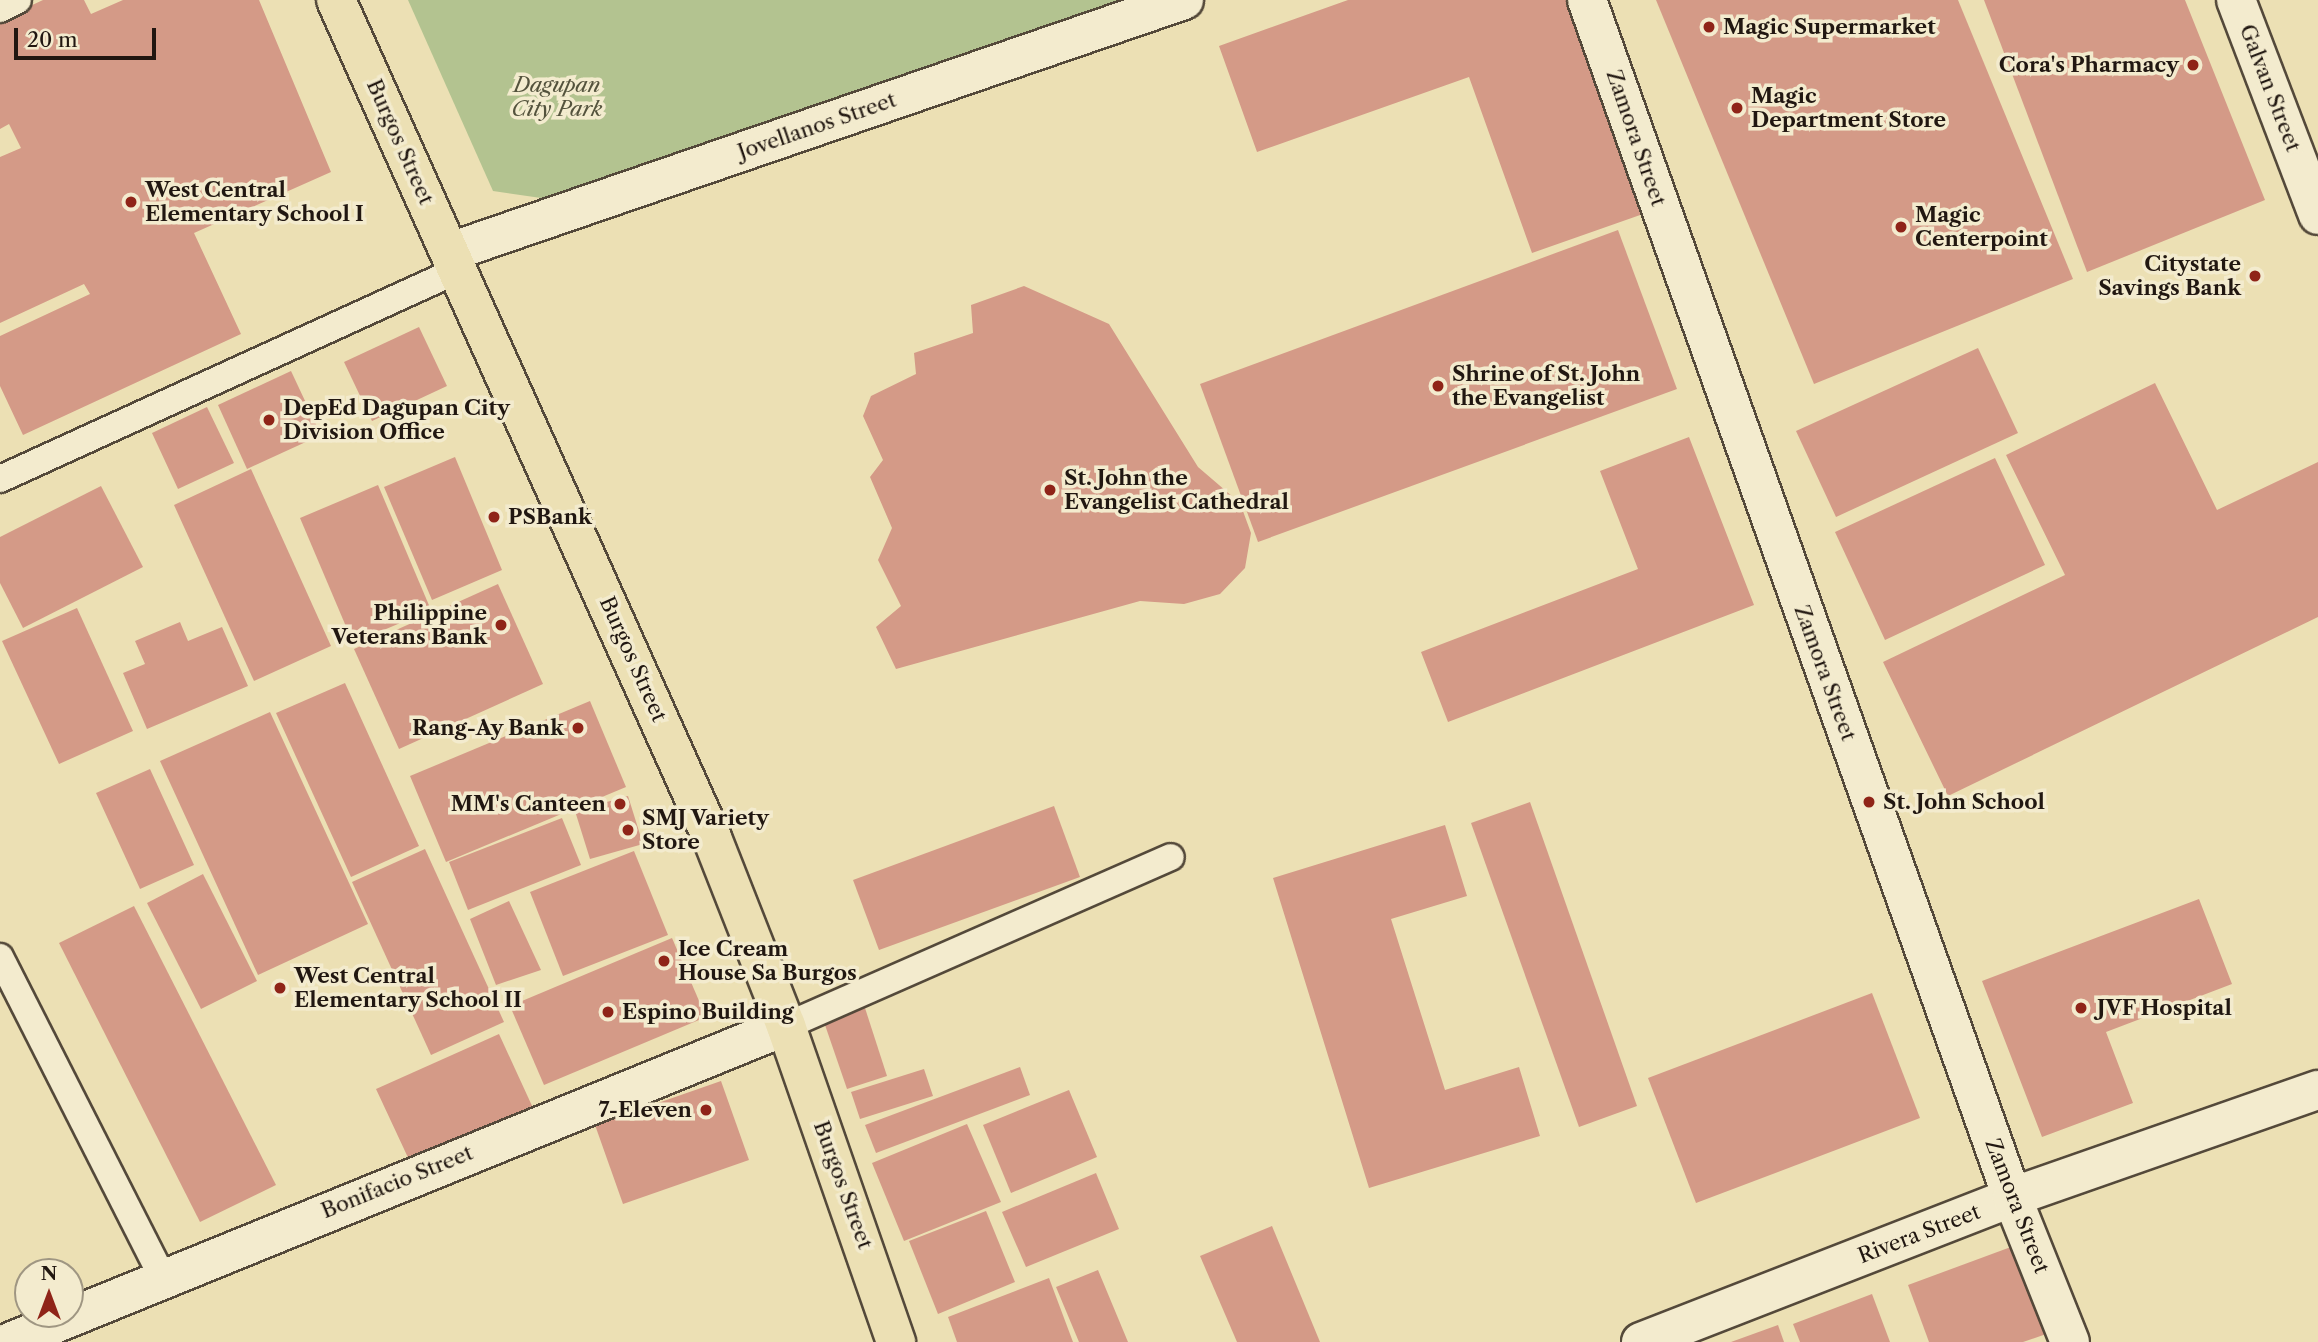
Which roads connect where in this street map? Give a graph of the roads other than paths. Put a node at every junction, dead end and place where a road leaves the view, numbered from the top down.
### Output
1 (18, 0) edge
2 (336, 0) edge
3 (1184, 0) edge
4 (1587, 0) edge
5 (2236, 0) edge
6 (0, 9) edge
7 (2318, 215) edge
8 (454, 261) junction
9 (0, 479) edge
10 (1171, 857) dead end
11 (0, 957) edge
12 (786, 1026) junction
13 (2318, 1090) edge
14 (2012, 1198) junction
15 (162, 1277) junction
16 (896, 1337) edge
17 (10, 1342) edge
18 (1640, 1342) edge
19 (2070, 1342) edge

1 - 6 lane
2 - 8 main road, Burgos Street
3 - 8 street, Jovellanos Street
4 - 14 street, Zamora Street
5 - 7 street, Galvan Street
8 - 9 lane
8 - 12 main road, Burgos Street
10 - 12 lane
11 - 15 lane
12 - 15 street, Bonifacio Street
12 - 16 main road, Burgos Street
13 - 14 street, Rivera Street
14 - 18 street, Rivera Street
14 - 19 street, Zamora Street
15 - 17 street, Bonifacio Street

